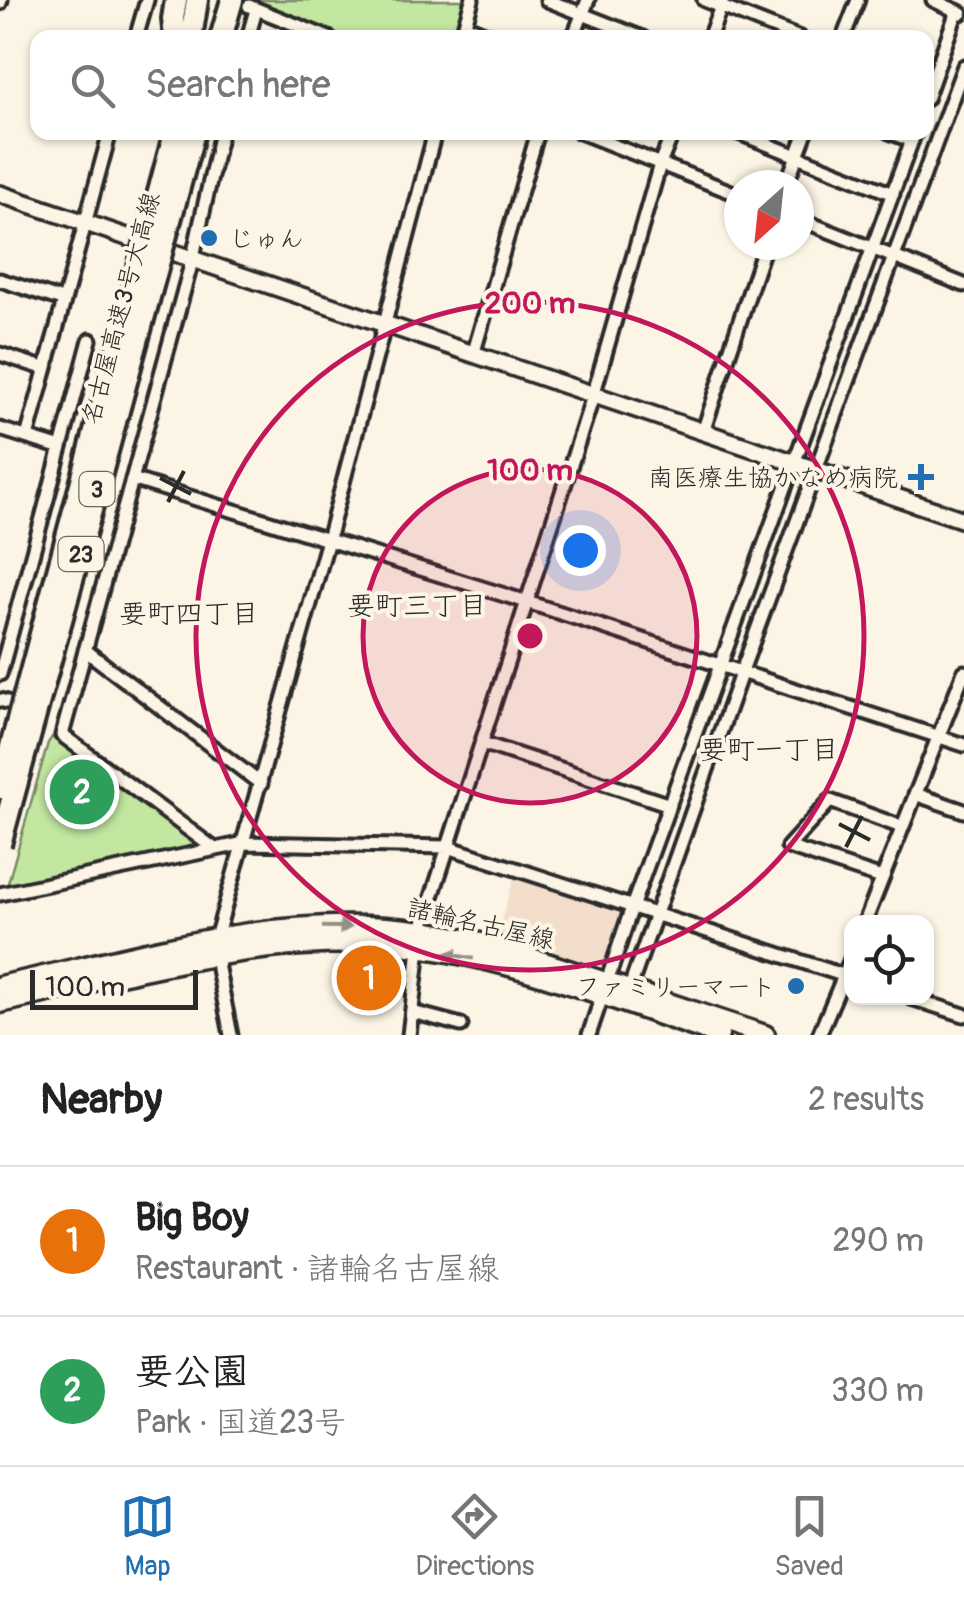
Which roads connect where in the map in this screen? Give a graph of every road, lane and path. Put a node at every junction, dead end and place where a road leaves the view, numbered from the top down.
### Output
1 (146, 0) edge
2 (176, 0) edge
3 (199, 0) edge
4 (222, 0) edge
5 (472, 0) edge
6 (547, 0) edge
7 (588, 0) edge
8 (704, 0) edge
9 (858, 0) edge
10 (933, 0) edge
11 (722, 3) edge
12 (246, 5) edge
13 (961, 13) edge
14 (582, 14) junction
15 (138, 30) edge
16 (174, 30) edge
17 (193, 30) edge
18 (219, 30) edge
19 (225, 30) edge
20 (248, 30) edge
21 (309, 30) edge
22 (463, 30) edge
23 (577, 30) edge
24 (623, 30) edge
25 (712, 30) edge
26 (782, 30) edge
27 (847, 30) edge
28 (964, 66) edge
29 (934, 77) edge
30 (108, 140) edge
31 (170, 140) edge
32 (170, 140) edge
33 (193, 140) edge
34 (193, 140) edge
35 (219, 140) edge
36 (433, 140) edge
37 (536, 140) edge
38 (600, 140) edge
39 (670, 140) edge
40 (756, 140) edge
41 (803, 140) edge
42 (912, 140) edge
43 (797, 156) junction
44 (660, 164) junction
45 (792, 170) edge
46 (724, 189) edge
47 (0, 194) edge
48 (893, 194) junction
49 (86, 223) junction
50 (814, 225) edge
51 (139, 243) junction
52 (873, 251) junction
53 (166, 252) junction
54 (895, 259) junction
55 (760, 260) edge
56 (192, 261) junction
57 (0, 280) edge
58 (964, 285) edge
59 (62, 300) junction
60 (382, 325) junction
61 (90, 340) dead end
62 (0, 354) edge
63 (473, 355) junction
64 (44, 368) junction
65 (593, 396) junction
66 (0, 429) edge
67 (703, 432) junction
68 (27, 437) junction
69 (61, 448) junction
70 (794, 464) junction
71 (816, 471) junction
72 (132, 480) junction
73 (964, 520) edge
74 (328, 540) junction
75 (528, 602) junction
76 (85, 650) junction
77 (721, 664) junction
78 (742, 670) junction
79 (964, 672) edge
80 (0, 674) edge
81 (7, 702) edge
82 (937, 736) junction
83 (482, 743) junction
84 (964, 745) edge
85 (0, 752) edge
86 (261, 784) junction
87 (0, 788) edge
88 (914, 794) junction
89 (670, 805) junction
90 (964, 811) edge
91 (902, 827) junction
92 (245, 842) junction
93 (0, 844) edge
94 (212, 847) junction
95 (448, 847) junction
96 (0, 858) edge
97 (882, 878) junction
98 (0, 894) edge
99 (632, 908) junction
100 (654, 915) junction
101 (868, 915) edge
102 (420, 940) junction
103 (217, 947) junction
104 (844, 976) edge
105 (844, 985) edge
106 (0, 986) edge
107 (603, 990) junction
108 (629, 990) junction
109 (0, 1002) edge
110 (933, 1005) edge
111 (412, 1012) junction
112 (964, 1015) edge
113 (461, 1024) dead end
114 (231, 1035) edge
115 (410, 1035) edge
116 (589, 1035) edge
117 (720, 1035) edge
118 (765, 1035) edge
119 (819, 1035) edge

1 - 15 street
2 - 16 highway
3 - 17 highway
4 - 18 highway
5 - 22 street
6 - 14 street
7 - 14 street
8 - 11 street
9 - 27 street
10 - 13 street
11 - 25 street
11 - 26 street
12 - 19 highway
12 - 20 street
12 - 21 street
13 - 29 street
14 - 23 street
14 - 24 street
28 - 54 street
30 - 49 street
31 - 51 highway, 23
32 - 87 highway, 名古屋高速3号大高線 / 3, bridge
33 - 53 highway, 23
34 - 93 highway, 名古屋高速3号大高線 / 3, bridge
35 - 56 street
36 - 60 street
37 - 63 street
38 - 44 street
39 - 44 street
40 - 43 street
41 - 43 street
42 - 48 street
43 - 45 street
43 - 48 street
44 - 46 street
44 - 65 street
47 - 49 street
48 - 52 street
49 - 51 street
49 - 59 street
50 - 52 street
51 - 53 street
51 - 81 highway, 23
52 - 54 street
52 - 70 street
53 - 56 street
53 - 96 highway, 23
54 - 58 street
54 - 71 street
55 - 67 street
56 - 60 street
56 - 72 street
57 - 59 street
59 - 64 street
60 - 63 street
60 - 74 street
61 - 69 street
62 - 64 street
63 - 65 street
64 - 68 street
65 - 67 street
65 - 75 street
66 - 68 street
67 - 70 street
68 - 69 street
69 - 80 street
70 - 71 street
70 - 77 street
71 - 73 street
71 - 78 street
72 - 74 street
72 - 76 street
74 - 75 street
74 - 86 street
75 - 77 street
75 - 83 street
76 - 86 street
76 - 94 street
77 - 78 street
77 - 89 street
78 - 82 street
78 - 100 street
79 - 82 street
81 - 85 highway, 23
82 - 84 street
82 - 88 street
83 - 89 street
83 - 95 street
86 - 92 street
88 - 90 street
88 - 91 street
89 - 99 street
91 - 97 street
91 - 97 street
92 - 94 street
92 - 95 street
92 - 103 street
94 - 98 street
95 - 99 street
95 - 102 street
97 - 101 street
99 - 100 street
99 - 107 street
100 - 104 street
100 - 108 street
102 - 103 main road, 諸輪名古屋線
102 - 107 main road, 諸輪名古屋線
102 - 111 street
103 - 106 main road, 諸輪名古屋線
103 - 109 main road, 諸輪名古屋線
103 - 114 street
105 - 119 street
107 - 108 main road, 諸輪名古屋線
107 - 116 street
107 - 117 main road, 諸輪名古屋線
108 - 118 main road, 諸輪名古屋線
110 - 112 street
111 - 113 street
111 - 115 street

